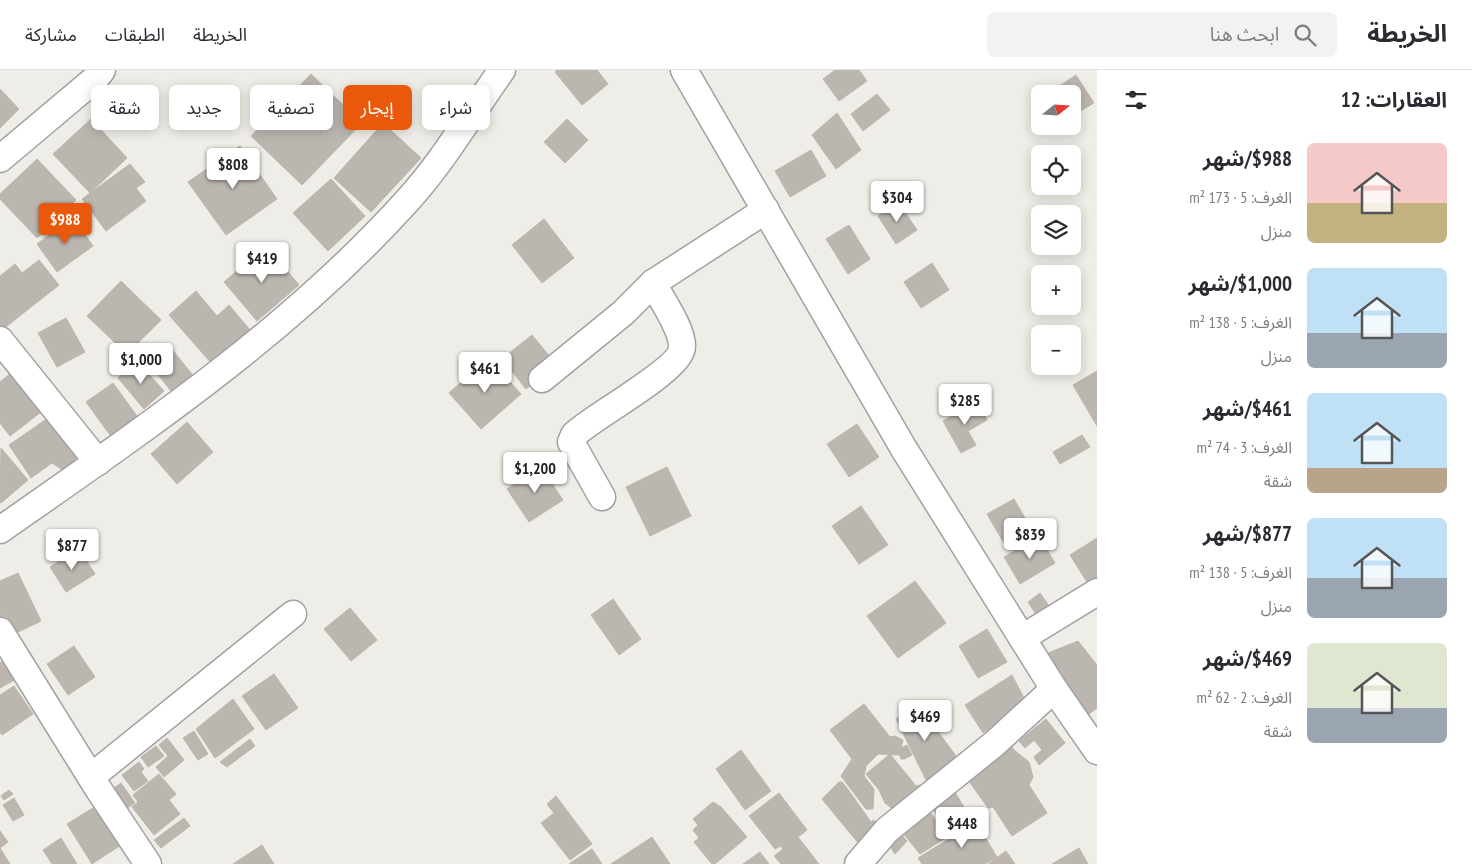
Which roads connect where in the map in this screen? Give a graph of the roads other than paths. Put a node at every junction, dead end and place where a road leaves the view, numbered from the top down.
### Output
1 (102, 70) edge
2 (502, 70) edge
3 (684, 70) edge
4 (0, 159) edge
5 (766, 210) junction
6 (653, 283) junction
7 (0, 340) edge
8 (542, 379) dead end
9 (98, 462) junction
10 (602, 497) dead end
11 (0, 530) edge
12 (1097, 592) edge
13 (293, 614) dead end
14 (0, 631) edge
15 (1022, 638) junction
16 (1054, 689) junction
17 (1097, 751) edge
18 (91, 777) junction
19 (148, 864) edge
20 (858, 864) edge

1 - 4 street
2 - 9 street
3 - 5 street
5 - 6 street
5 - 15 street
6 - 8 street
6 - 10 street
7 - 9 street
9 - 11 street
12 - 15 street
13 - 18 street
14 - 18 street
15 - 16 street
16 - 17 street
16 - 20 street
18 - 19 street

